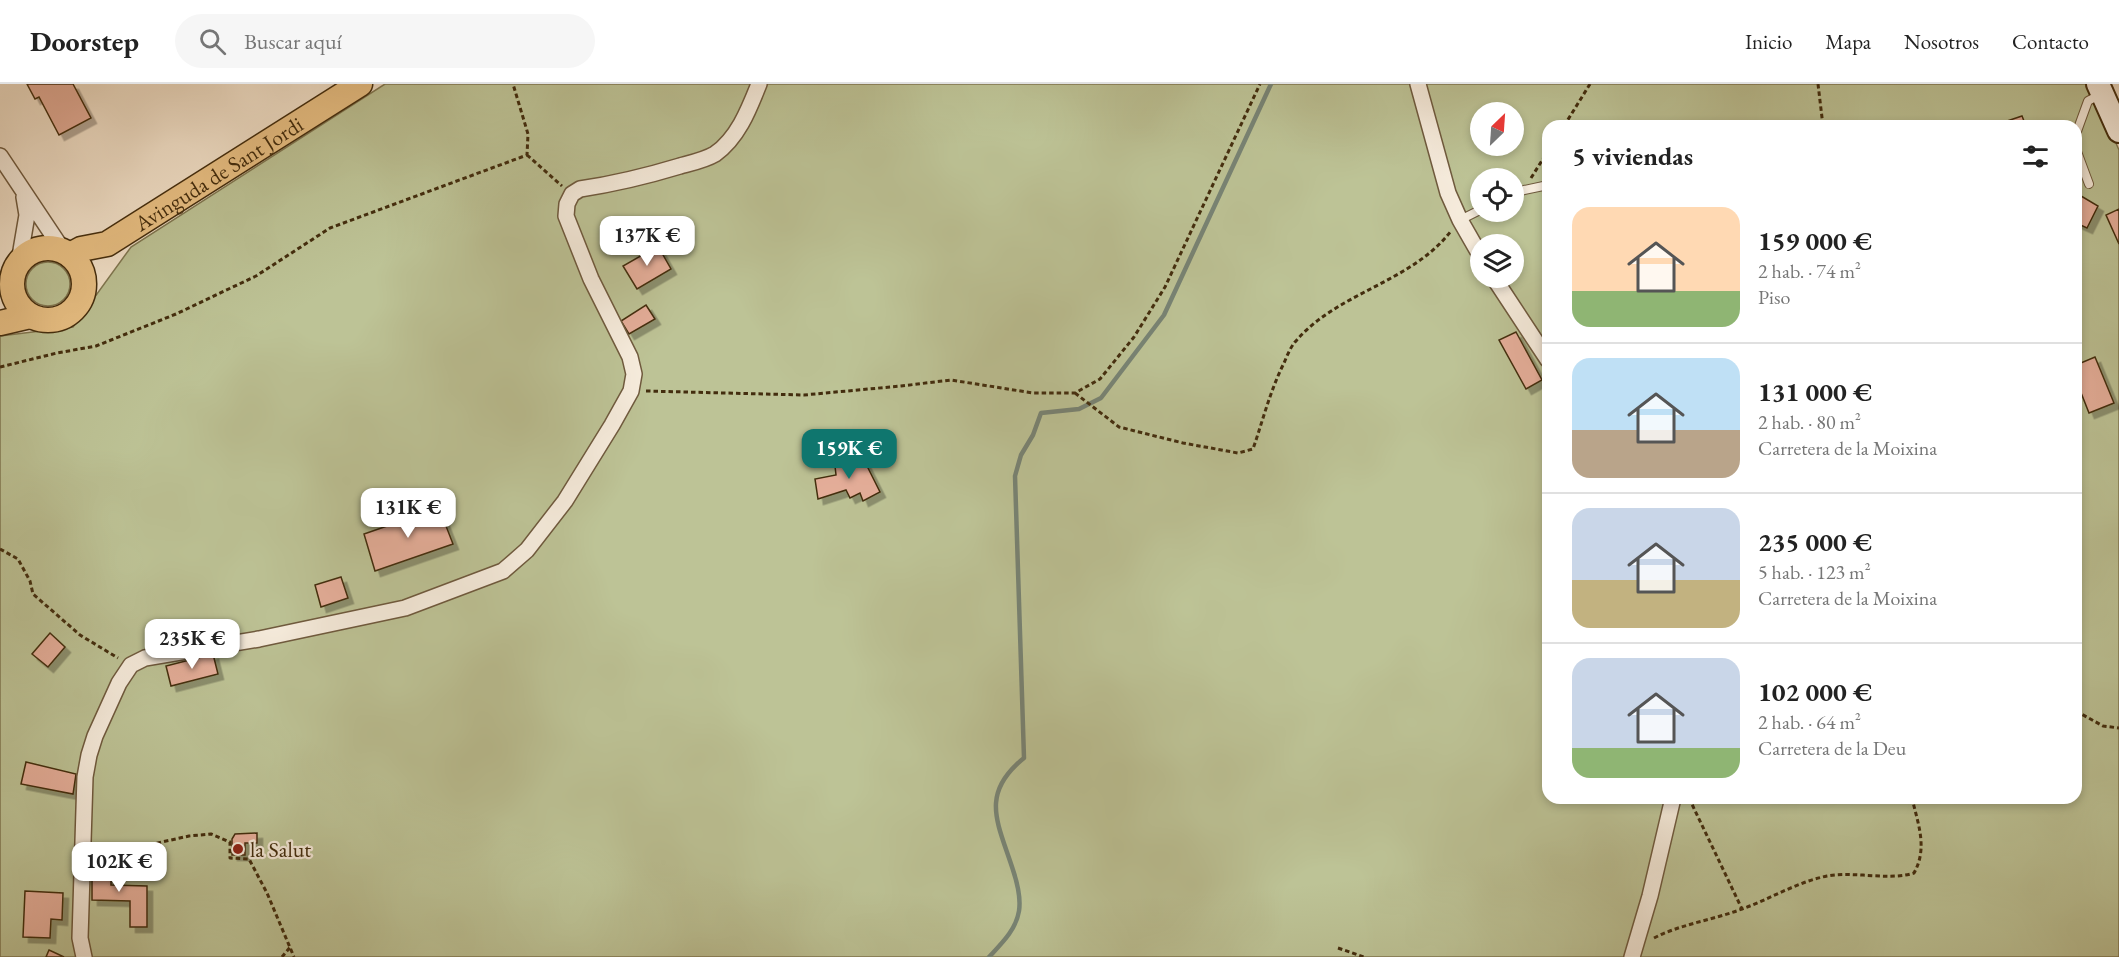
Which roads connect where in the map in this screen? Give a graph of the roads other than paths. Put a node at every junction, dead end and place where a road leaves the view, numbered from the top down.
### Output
1 (759, 84) edge
2 (1418, 84) edge
3 (348, 87) edge
4 (2100, 89) edge
5 (2081, 120) edge
6 (2119, 131) edge
7 (0, 156) edge
8 (2082, 165) edge
9 (2089, 184) dead end
10 (1542, 186) edge
11 (1524, 190) edge
12 (23, 191) junction
13 (1470, 215) edge
14 (1460, 220) junction
15 (1470, 238) edge
16 (107, 244) junction
17 (67, 253) junction
18 (19, 262) junction
19 (84, 281) junction
20 (1501, 288) edge
21 (6, 293) edge
22 (30, 316) junction
23 (0, 323) edge
24 (1542, 351) edge
25 (1672, 804) edge
26 (84, 957) edge
27 (1632, 957) edge

1 - 26 street
2 - 14 street
3 - 16 main road, Avinguda de Sant Jordi
4 - 5 lane
4 - 6 main road
7 - 12 street
8 - 9 lane
10 - 11 lane
12 - 17 street
12 - 18 street
13 - 14 lane
14 - 15 street
16 - 17 main road, Avinguda de Sant Jordi
16 - 19 main road, Avinguda de Sant Jordi
17 - 18 main road
17 - 19 main road
18 - 21 main road
19 - 22 main road
20 - 24 street
21 - 22 main road
22 - 23 main road
25 - 27 street

